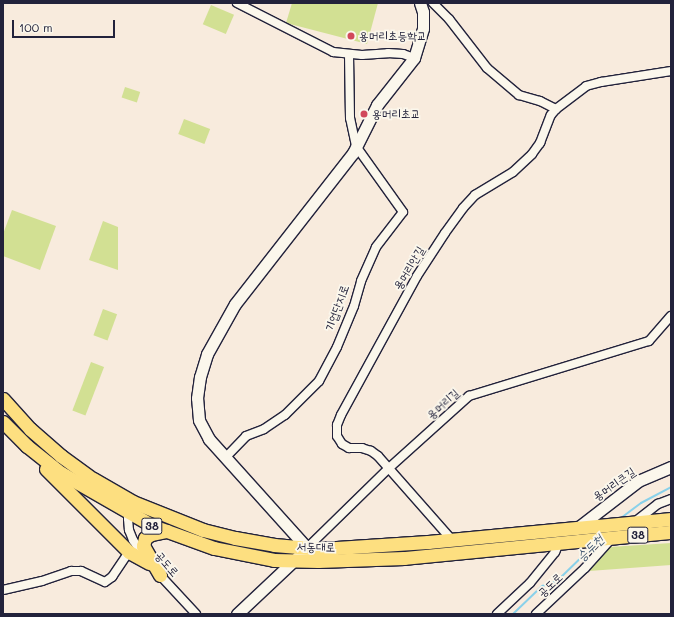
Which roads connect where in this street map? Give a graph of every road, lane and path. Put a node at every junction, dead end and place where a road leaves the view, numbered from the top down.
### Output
1 (237, 3) edge
2 (420, 3) edge
3 (433, 3) edge
4 (348, 54) junction
5 (414, 58) junction
6 (671, 71) edge
7 (556, 108) junction
8 (356, 146) junction
9 (671, 316) edge
10 (3, 400) edge
11 (3, 422) edge
12 (27, 446) junction
13 (226, 457) junction
14 (671, 467) edge
15 (389, 468) junction
16 (671, 498) edge
17 (131, 508) junction
18 (671, 519) edge
19 (633, 522) junction
20 (580, 528) junction
21 (167, 531) junction
22 (671, 532) edge
23 (609, 538) junction
24 (452, 540) junction
25 (563, 542) junction
26 (307, 548) junction
27 (129, 552) junction
28 (296, 560) junction
29 (149, 563) junction
30 (160, 575) junction
31 (3, 590) edge
32 (196, 614) edge
33 (237, 614) edge
34 (497, 614) edge
35 (536, 614) edge

1 - 4 street
2 - 5 street
3 - 7 street
4 - 5 street
4 - 8 street
5 - 8 street
6 - 7 street, 용머리안길
7 - 15 street, 용머리안길
8 - 13 street
8 - 13 street, 기업단지로
9 - 15 street, 용머리길
10 - 17 main road, 서동대로 / 38
11 - 12 main road, 서동대로 / 38
12 - 17 main road, 서동대로 / 38
12 - 27 main road
13 - 26 street
14 - 20 street, 용머리큰길
15 - 24 street, 용머리안길
15 - 26 street, 용머리길
16 - 19 street
17 - 21 main road, 서동대로 / 38
17 - 26 main road, 서동대로 / 38
17 - 29 street, 공도로
18 - 19 main road, 서동대로 / 38
19 - 20 main road, 서동대로 / 38
20 - 24 main road, 서동대로 / 38
21 - 28 main road, 서동대로 / 38
21 - 30 main road
22 - 23 main road, 서동대로 / 38
23 - 25 main road, 서동대로 / 38
23 - 35 street, 공도로
24 - 26 main road, 서동대로 / 38
25 - 28 main road, 서동대로 / 38
25 - 34 street, 공도로
26 - 28 street
27 - 29 main road
27 - 31 street
28 - 33 street
29 - 30 street, 공도로
30 - 32 street, 공도로

